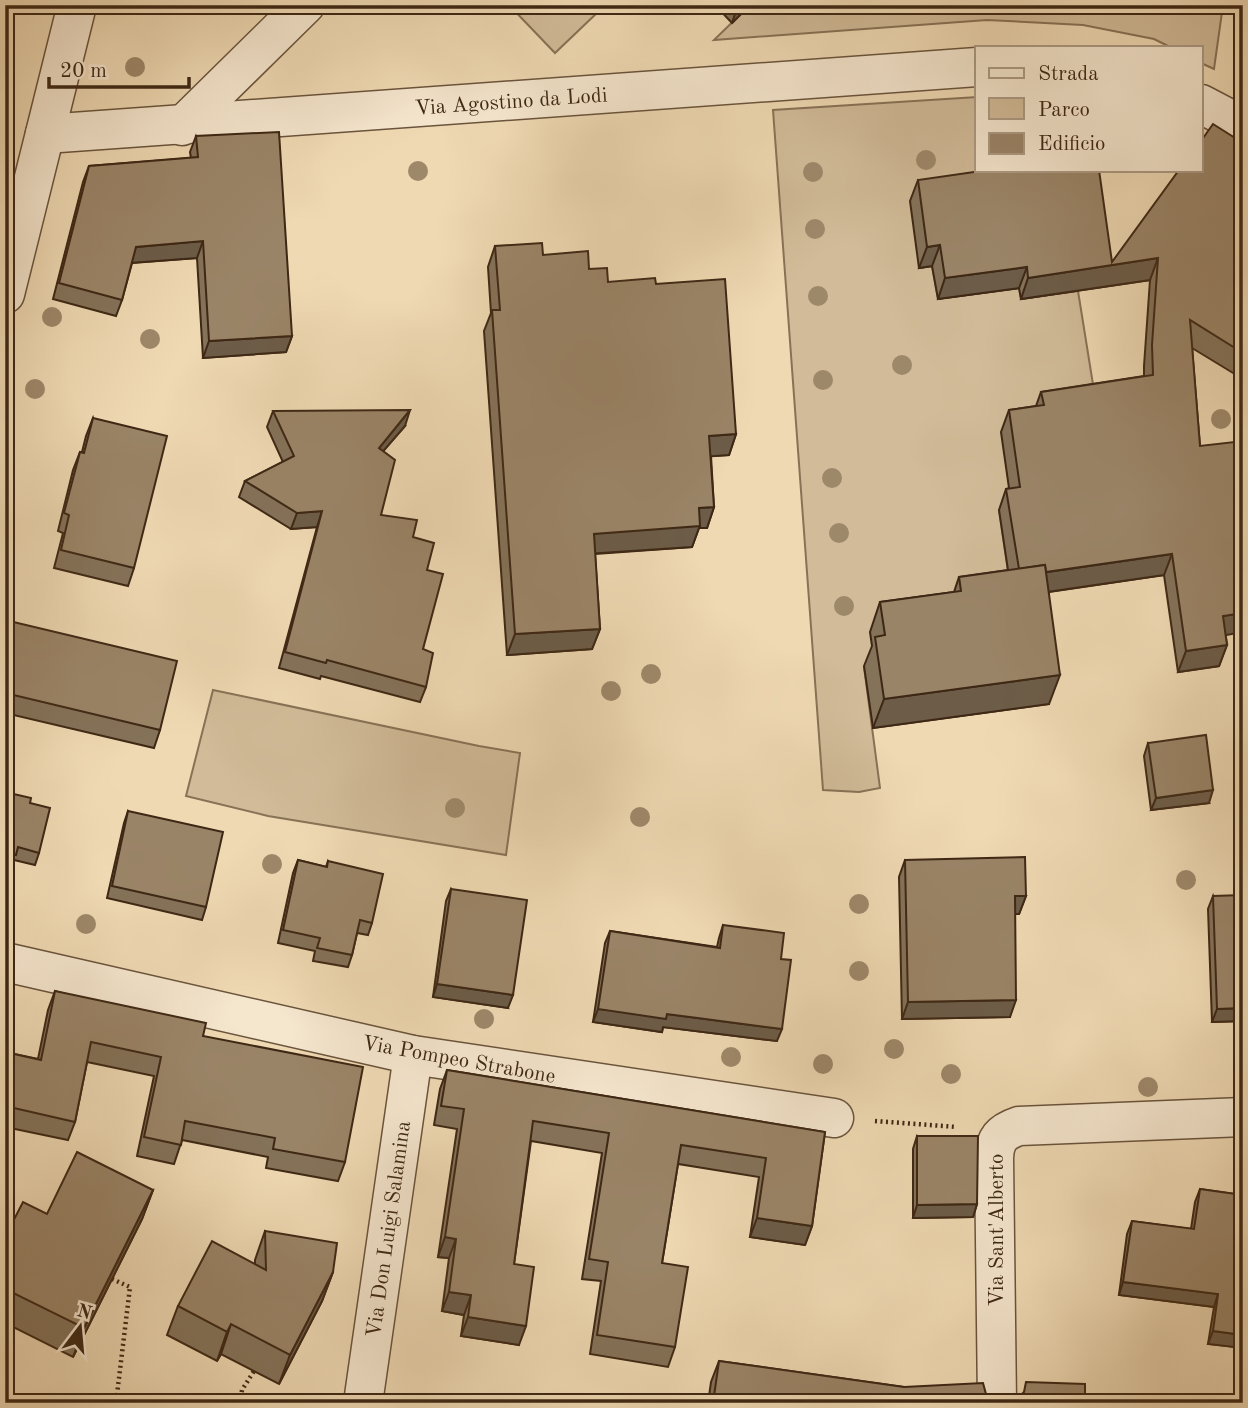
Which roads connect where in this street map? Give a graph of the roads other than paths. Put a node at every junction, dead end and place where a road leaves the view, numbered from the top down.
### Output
1 (77, 5) edge
2 (305, 5) edge
3 (975, 66) edge
4 (1202, 105) edge
5 (182, 126) junction
6 (1243, 126) edge
7 (45, 134) junction
8 (5, 294) edge
9 (5, 962) edge
10 (414, 1055) junction
11 (1243, 1117) edge
12 (834, 1118) dead end
13 (363, 1403) edge
14 (997, 1403) edge

1 - 7 street
2 - 5 street
3 - 5 street, Via Agostino da Lodi
4 - 6 street
5 - 7 street, Via Agostino da Lodi
7 - 8 street
9 - 10 street, Via Pompeo Strabone
10 - 12 street, Via Pompeo Strabone
10 - 13 street, Via Don Luigi Salamina
11 - 14 street, Via Sant'Alberto

